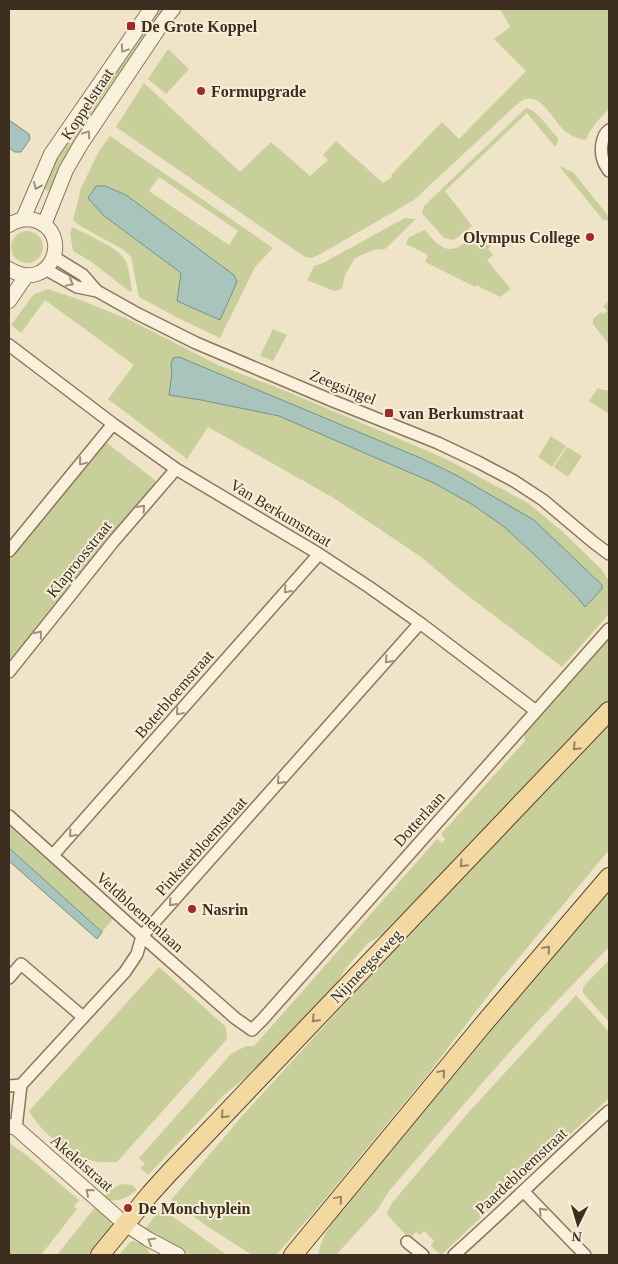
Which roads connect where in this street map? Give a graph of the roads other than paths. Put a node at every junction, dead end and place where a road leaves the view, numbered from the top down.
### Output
1 (151, 9) edge
2 (173, 9) edge
3 (609, 130) edge
4 (609, 171) edge
5 (23, 219) junction
6 (44, 225) junction
7 (9, 226) edge
8 (54, 257) junction
9 (9, 269) edge
10 (45, 269) junction
11 (26, 276) junction
12 (97, 291) junction
13 (9, 301) edge
14 (9, 345) edge
15 (113, 424) junction
16 (176, 469) junction
17 (592, 542) junction
18 (9, 552) edge
19 (319, 554) junction
20 (609, 554) edge
21 (609, 563) edge
22 (420, 623) junction
23 (609, 629) edge
24 (9, 672) edge
25 (536, 711) junction
26 (609, 711) edge
27 (9, 816) edge
28 (53, 855) junction
29 (609, 877) edge
30 (142, 936) junction
31 (9, 978) edge
32 (83, 1017) junction
33 (252, 1030) joint
34 (21, 1085) junction
35 (9, 1086) edge
36 (609, 1111) edge
37 (12, 1127) edge
38 (524, 1192) junction
39 (125, 1224) junction
40 (308, 1236) junction
41 (407, 1242) dead end
42 (100, 1255) edge
43 (178, 1255) edge
44 (293, 1255) edge
45 (306, 1255) edge
46 (423, 1255) edge
47 (454, 1255) edge
48 (585, 1255) edge

1 -> 5 street, Koppelstraat
6 -> 2 street, Koppelstraat
3 - 4 street
5 - 6 street
5 - 7 street
6 - 8 street
8 - 10 street
8 - 12 street, Zeegsingel
9 - 11 street
10 - 11 street
10 -> 12 street, Zeegsingel
11 - 13 street
12 - 17 street, Zeegsingel
14 - 15 street, Van Berkumstraat
15 - 16 street, Van Berkumstraat
15 -> 18 street
16 - 19 street, Van Berkumstraat
24 -> 16 street, Klaproosstraat
17 - 20 street, Zeegsingel
17 - 21 street, Zeegsingel
19 - 22 street, Van Berkumstraat
19 -> 28 street, Boterbloemstraat
22 - 25 street, Van Berkumstraat
22 -> 30 street, Pinksterbloemstraat
23 - 25 street, Dotterlaan
25 - 33 street, Dotterlaan
26 -> 39 main road, Nijmeegseweg
27 - 28 street, Veldbloemenlaan
28 - 30 street, Veldbloemenlaan
40 -> 29 main road
30 - 32 street, Pinksterbloemstraat
30 - 33 street, Veldbloemenlaan
31 - 32 street
32 - 34 street, Pinksterbloemstraat
34 - 35 street
34 - 37 street, Akeleistraat
36 - 38 street, Paardebloemstraat
39 -> 37 street, Akeleistraat
38 - 47 street, Paardebloemstraat
48 -> 38 street
39 - 42 main road
43 -> 39 street
40 - 44 main road
40 - 45 main road
41 - 46 street

